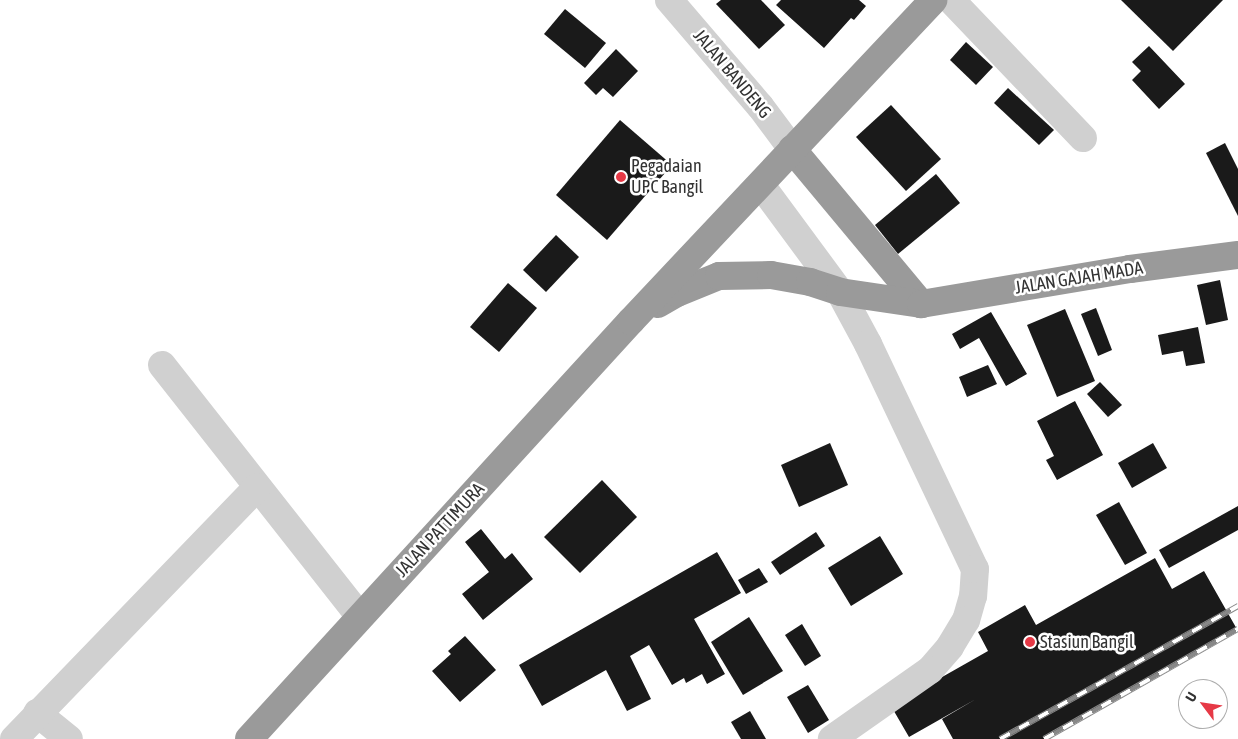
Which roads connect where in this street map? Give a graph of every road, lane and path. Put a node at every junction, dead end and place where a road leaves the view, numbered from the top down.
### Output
1 (669, 0) edge
2 (933, 0) edge
3 (951, 0) edge
4 (1082, 138) dead end
5 (792, 149) junction
6 (761, 185) junction
7 (1238, 255) edge
8 (840, 292) junction
9 (922, 304) junction
10 (631, 321) junction
11 (162, 365) dead end
12 (257, 487) junction
13 (360, 617) junction
14 (37, 713) junction
15 (14, 739) edge
16 (69, 739) edge
17 (248, 739) edge
18 (832, 739) edge

1 - 5 street, JALAN BANDENG
2 - 5 highway
3 - 4 street
5 - 6 highway
5 - 9 highway
6 - 8 street
6 - 10 highway
7 - 9 highway, JALAN GAJAH MADA
8 - 9 highway, JALAN GAJAH MADA
8 - 10 highway, JALAN GAJAH MADA
8 - 18 street
10 - 13 highway, JALAN PATTIMURA
11 - 12 street
12 - 13 street
12 - 14 street
13 - 17 highway, JALAN PATTIMURA
14 - 15 street
14 - 16 street

